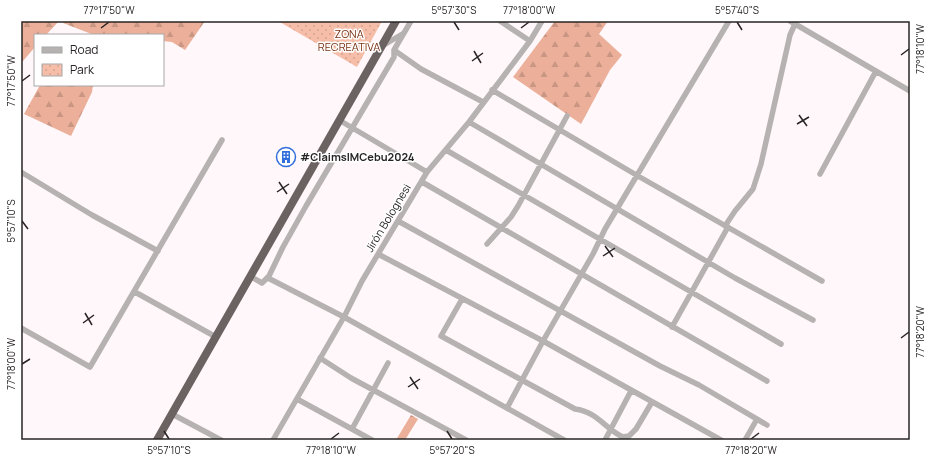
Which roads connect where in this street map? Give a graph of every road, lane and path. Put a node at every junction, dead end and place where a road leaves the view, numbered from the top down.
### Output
1 (396, 21) edge
2 (411, 21) edge
3 (500, 21) edge
4 (542, 21) edge
5 (729, 21) edge
6 (793, 22) edge
7 (404, 32) junction
8 (530, 41) junction
9 (382, 46) junction
10 (394, 50) junction
11 (876, 71) junction
12 (492, 90) junction
13 (910, 91) edge
14 (483, 102) junction
15 (567, 116) dead end
16 (339, 120) junction
17 (469, 122) junction
18 (353, 128) junction
19 (559, 130) junction
20 (222, 140) dead end
21 (446, 150) junction
22 (541, 164) junction
23 (21, 172) edge
24 (427, 172) junction
25 (820, 174) dead end
26 (638, 176) junction
27 (422, 182) junction
28 (525, 195) junction
29 (618, 209) junction
30 (398, 221) junction
31 (727, 226) junction
32 (502, 227) junction
33 (600, 239) junction
34 (487, 244) dead end
35 (158, 251) junction
36 (378, 254) junction
37 (709, 262) junction
38 (582, 274) junction
39 (250, 276) junction
40 (268, 278) junction
41 (822, 281) dead end
42 (135, 292) junction
43 (691, 293) junction
44 (462, 299) junction
45 (561, 311) junction
46 (344, 317) junction
47 (813, 320) dead end
48 (672, 327) junction
49 (21, 328) edge
50 (216, 337) junction
51 (543, 341) junction
52 (781, 344) dead end
53 (320, 358) junction
54 (388, 363) dead end
55 (522, 380) junction
56 (767, 381) dead end
57 (374, 391) junction
58 (631, 391) junction
59 (297, 399) junction
60 (652, 402) junction
61 (507, 408) junction
62 (172, 414) junction
63 (757, 419) junction
64 (767, 424) dead end
65 (352, 429) junction
66 (611, 429) junction
67 (157, 440) edge
68 (220, 440) edge
69 (273, 440) edge
70 (372, 440) edge
71 (466, 440) edge
72 (564, 440) edge
73 (605, 440) edge
74 (721, 440) edge
75 (745, 440) edge

1 - 9 highway
2 - 7 street
3 - 8 street
4 - 8 street, Jirón Bolognesi
5 - 26 street
6 - 11 street
6 - 31 street
7 - 9 street
7 - 10 street
8 - 12 street, Jirón Bolognesi
9 - 16 highway
10 - 14 street
10 - 18 street
11 - 13 street
11 - 25 street
12 - 14 street, Jirón Bolognesi
12 - 19 street
14 - 17 street, Jirón Bolognesi
15 - 19 street
16 - 18 street
16 - 39 highway
17 - 21 street, Jirón Bolognesi
17 - 22 street
18 - 24 street
18 - 40 street
19 - 22 street
19 - 26 street
20 - 35 street
21 - 24 street, Jirón Bolognesi
21 - 28 street
22 - 28 street
22 - 29 street
23 - 35 street
24 - 27 street, Jirón Bolognesi
26 - 29 street
26 - 31 street
27 - 30 street, Jirón Bolognesi
27 - 32 street
28 - 32 street
28 - 33 street
29 - 33 street
29 - 37 street
30 - 36 street, Jirón Bolognesi
30 - 45 street
31 - 37 street
31 - 41 street
32 - 34 street
32 - 38 street
33 - 38 street
33 - 43 street
35 - 42 street
36 - 44 street
36 - 46 street, Jirón Bolognesi
37 - 43 street
37 - 47 street
38 - 45 street
38 - 48 street
39 - 40 street
39 - 50 highway
40 - 46 street
42 - 49 street
42 - 50 street
43 - 48 street
43 - 52 street
44 - 51 street
44 - 55 street
45 - 51 street
45 - 63 street
46 - 53 street, Jirón Bolognesi
46 - 61 street
48 - 56 street
50 - 62 highway
51 - 55 street
51 - 58 street
53 - 57 street
53 - 59 street, Jirón Bolognesi
54 - 57 street
55 - 61 street
55 - 66 street
57 - 65 street
57 - 71 street
58 - 60 street
58 - 66 street
59 - 65 street
59 - 69 street, Jirón Bolognesi
60 - 66 street
60 - 74 street
61 - 72 street
62 - 67 highway
62 - 68 street
63 - 64 street
63 - 75 street
65 - 70 street
66 - 73 street

